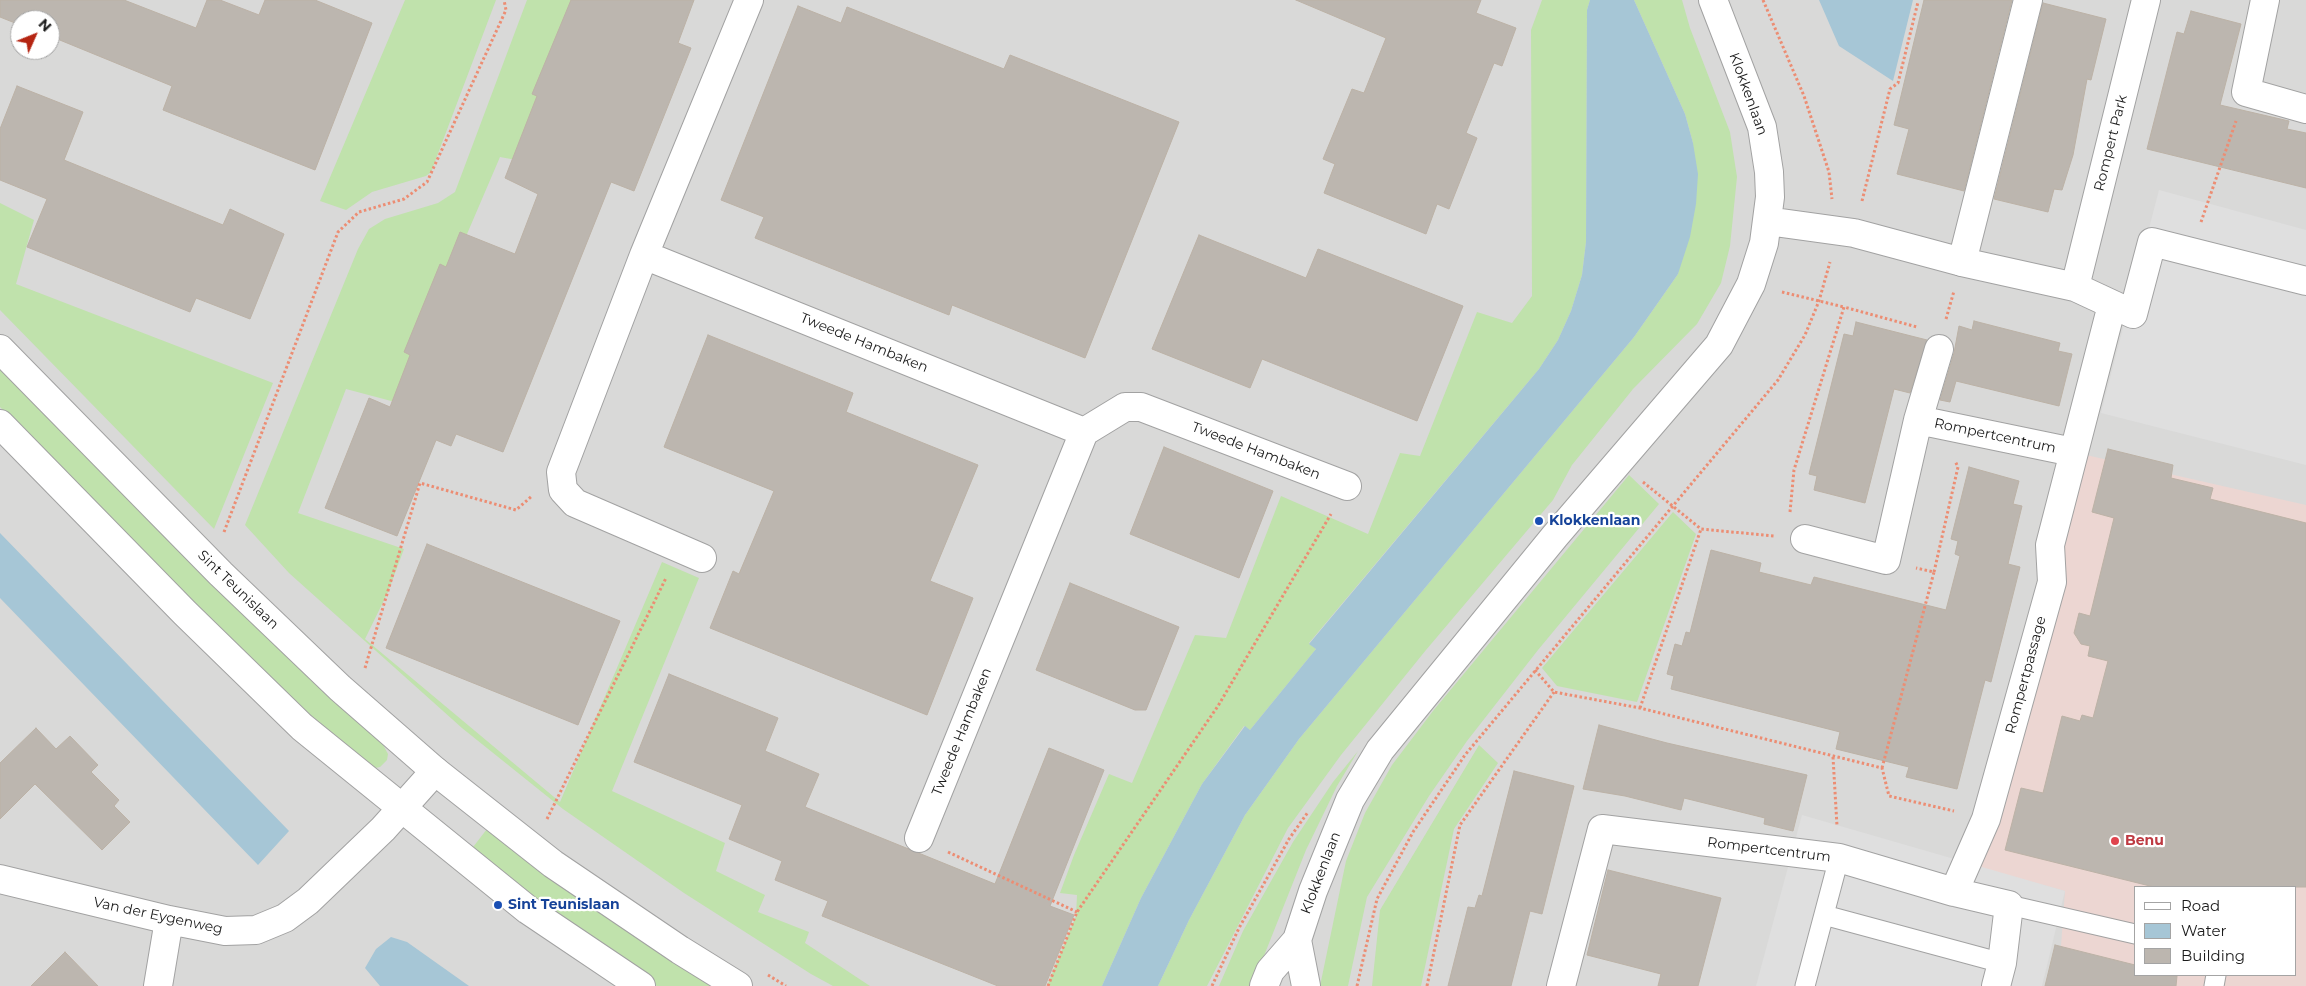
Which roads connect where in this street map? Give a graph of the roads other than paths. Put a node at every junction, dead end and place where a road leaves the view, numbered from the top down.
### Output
1 (749, 0) edge
2 (1713, 0) edge
3 (2028, 0) edge
4 (2146, 0) edge
5 (2265, 0) edge
6 (2306, 109) edge
7 (1767, 221) junction
8 (644, 255) junction
9 (1962, 262) junction
10 (2306, 281) edge
11 (2075, 287) junction
12 (2112, 304) junction
13 (1941, 341) road end
14 (0, 349) edge
15 (1927, 422) junction
16 (0, 424) edge
17 (1084, 432) junction
18 (2073, 452) junction
19 (1347, 486) road end
20 (1795, 538) road end
21 (691, 554) road end
22 (435, 771) junction
23 (401, 810) junction
24 (919, 838) road end
25 (1839, 858) junction
26 (0, 879) edge
27 (1954, 892) junction
28 (2009, 905) junction
29 (1824, 915) junction
30 (169, 920) junction
31 (2134, 934) edge
32 (1297, 940) junction
33 (1999, 975) edge
34 (158, 986) edge
35 (641, 986) edge
36 (738, 986) edge
37 (1264, 986) edge
38 (1306, 986) edge
39 (1560, 986) edge
40 (1805, 986) edge

1 - 8 street
2 - 7 street, Klokkenlaan
3 - 9 street
4 - 11 street, Rompert Park
5 - 6 street
7 - 9 street
7 - 32 street, Klokkenlaan
8 - 17 street, Tweede Hambaken
8 - 21 street
9 - 11 street
10 - 12 street
11 - 12 street
12 - 18 street
13 - 15 street, Rompertcentrum
14 - 22 street, Sint Teunislaan
15 - 18 street, Rompertcentrum
15 - 20 street, Rompertcentrum
16 - 23 street
17 - 19 street, Tweede Hambaken
17 - 24 street, Tweede Hambaken
18 - 27 street, Rompertpassage
22 - 23 street, Van der Eygenweg
22 - 36 street, Sint Teunislaan
23 - 30 street, Van der Eygenweg
23 - 35 street
25 - 27 street, Rompertcentrum
25 - 29 lane
25 - 39 street, Rompertcentrum
26 - 30 street, Van der Eygenweg
27 - 28 street, Rompertcentrum
28 - 31 lane
28 - 33 street
29 - 33 lane
29 - 40 lane
30 - 34 street
32 - 37 street, Klokkenlaan
32 - 38 street, Klokkenlaan

